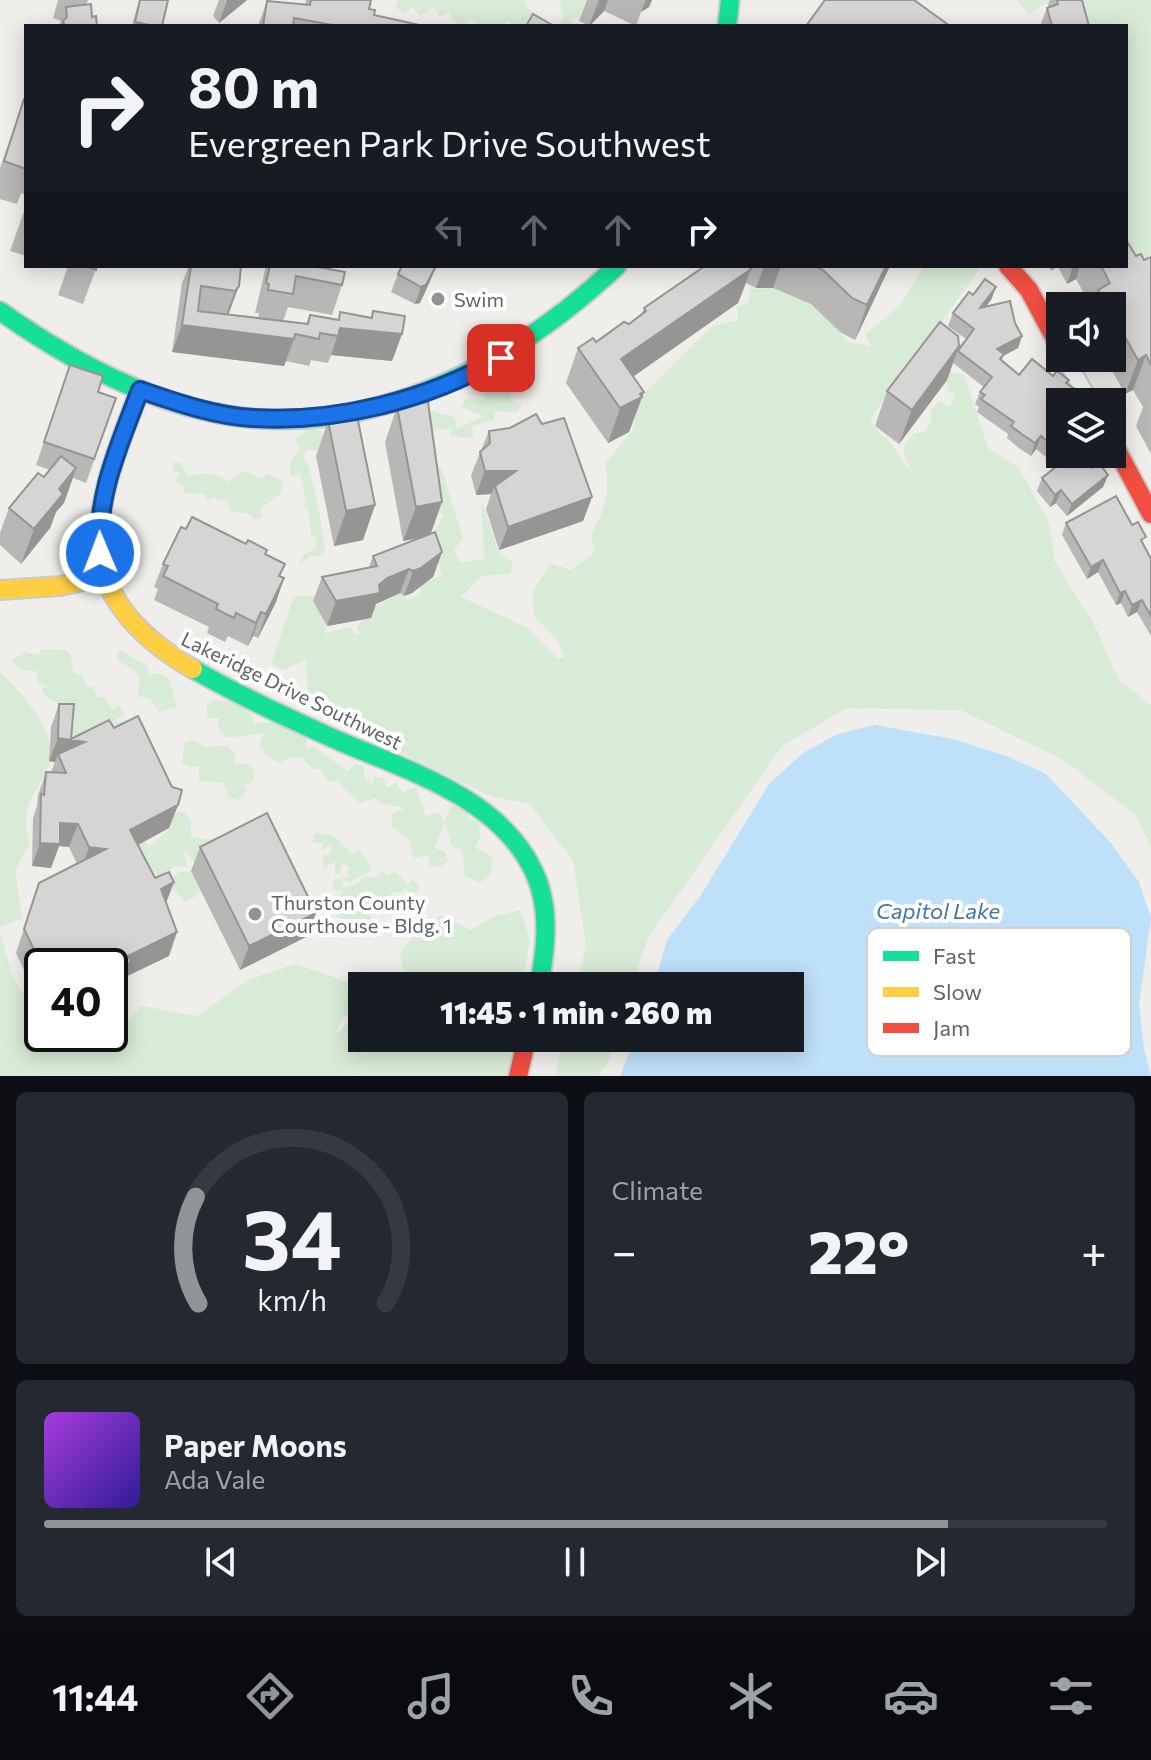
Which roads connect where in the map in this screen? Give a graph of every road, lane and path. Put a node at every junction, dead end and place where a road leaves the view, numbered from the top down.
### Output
1 (730, 0) edge
2 (727, 24) edge
3 (615, 268) edge
4 (1010, 268) edge
5 (0, 311) edge
6 (1046, 322) edge
7 (140, 390) junction
8 (1126, 467) edge
9 (1151, 514) edge
10 (106, 576) junction
11 (0, 590) edge
12 (541, 972) edge
13 (524, 1052) edge
14 (518, 1076) edge

1 - 2 street
3 - 7 street
4 - 6 street
5 - 7 street
7 - 10 street, Lakeridge Drive Southwest
8 - 9 street
10 - 11 street
10 - 12 street, Lakeridge Drive Southwest
13 - 14 street

